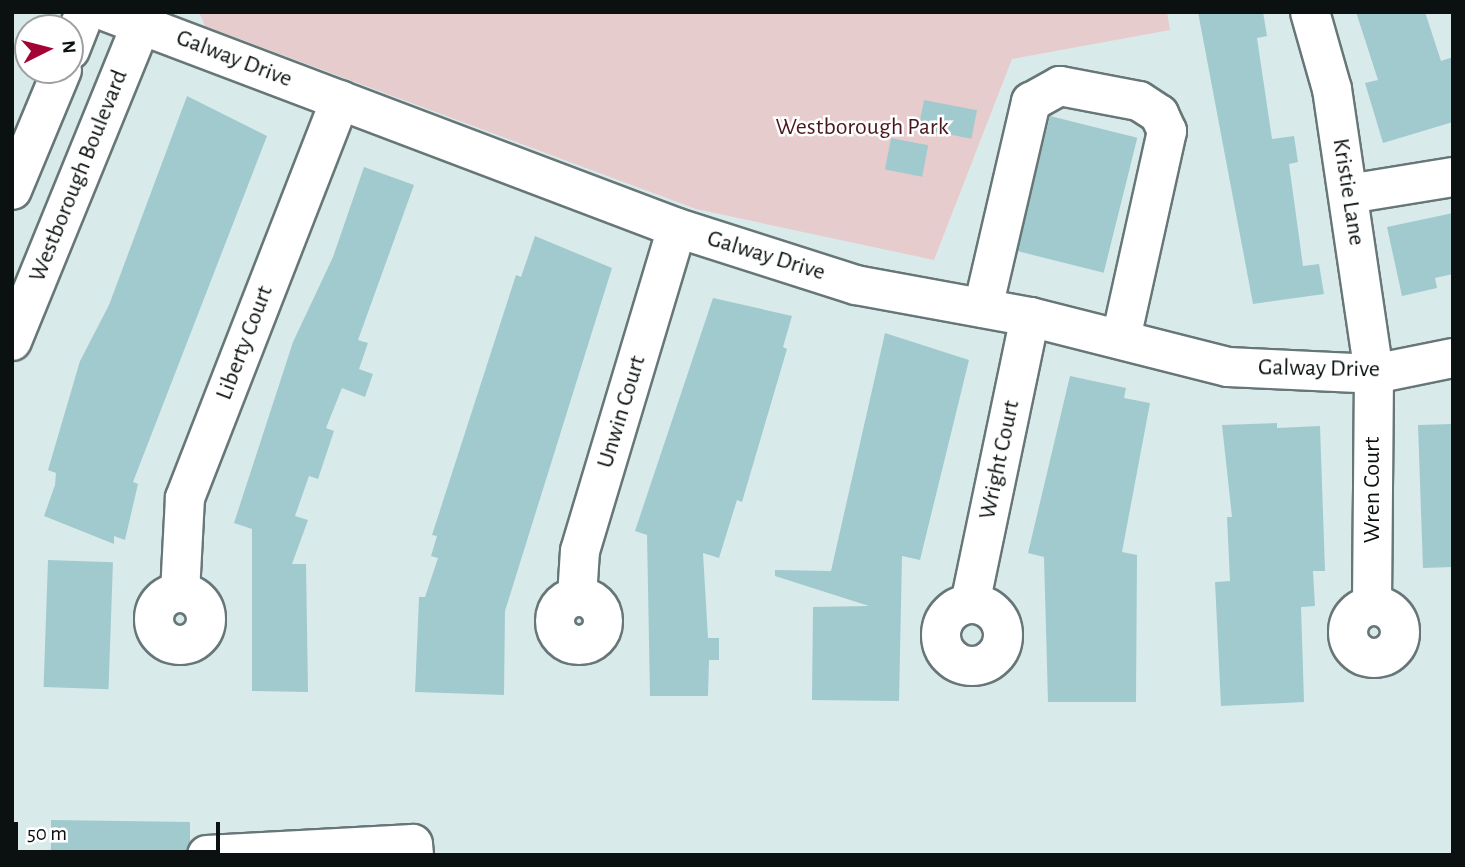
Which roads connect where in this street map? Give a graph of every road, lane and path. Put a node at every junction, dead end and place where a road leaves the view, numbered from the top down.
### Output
1 (1310, 12) edge
2 (131, 17) edge
3 (56, 84) edge
4 (340, 100) junction
5 (1453, 177) edge
6 (12, 190) edge
7 (1349, 194) junction
8 (677, 228) junction
9 (983, 308) junction
10 (1030, 317) junction
11 (1121, 339) junction
12 (12, 341) edge
13 (1453, 358) edge
14 (1374, 374) junction
15 (180, 593) dead end
16 (577, 597) dead end
17 (970, 604) dead end
18 (1372, 606) dead end
19 (369, 850) edge
20 (207, 855) edge
21 (414, 855) edge

1 - 7 street, Kristie Lane
2 - 4 street, Galway Drive
2 - 12 street, Westborough Boulevard
3 - 6 street
4 - 8 street, Galway Drive
4 - 15 street, Liberty Court
5 - 7 street
7 - 14 street, Kristie Lane
8 - 9 street, Galway Drive
8 - 16 street, Unwin Court
9 - 10 street, Galway Drive
9 - 11 street
10 - 11 street, Galway Drive
10 - 17 street, Wright Court
11 - 14 street, Galway Drive
13 - 14 street, Galway Drive
14 - 18 street, Wren Court
19 - 20 street
19 - 21 street

